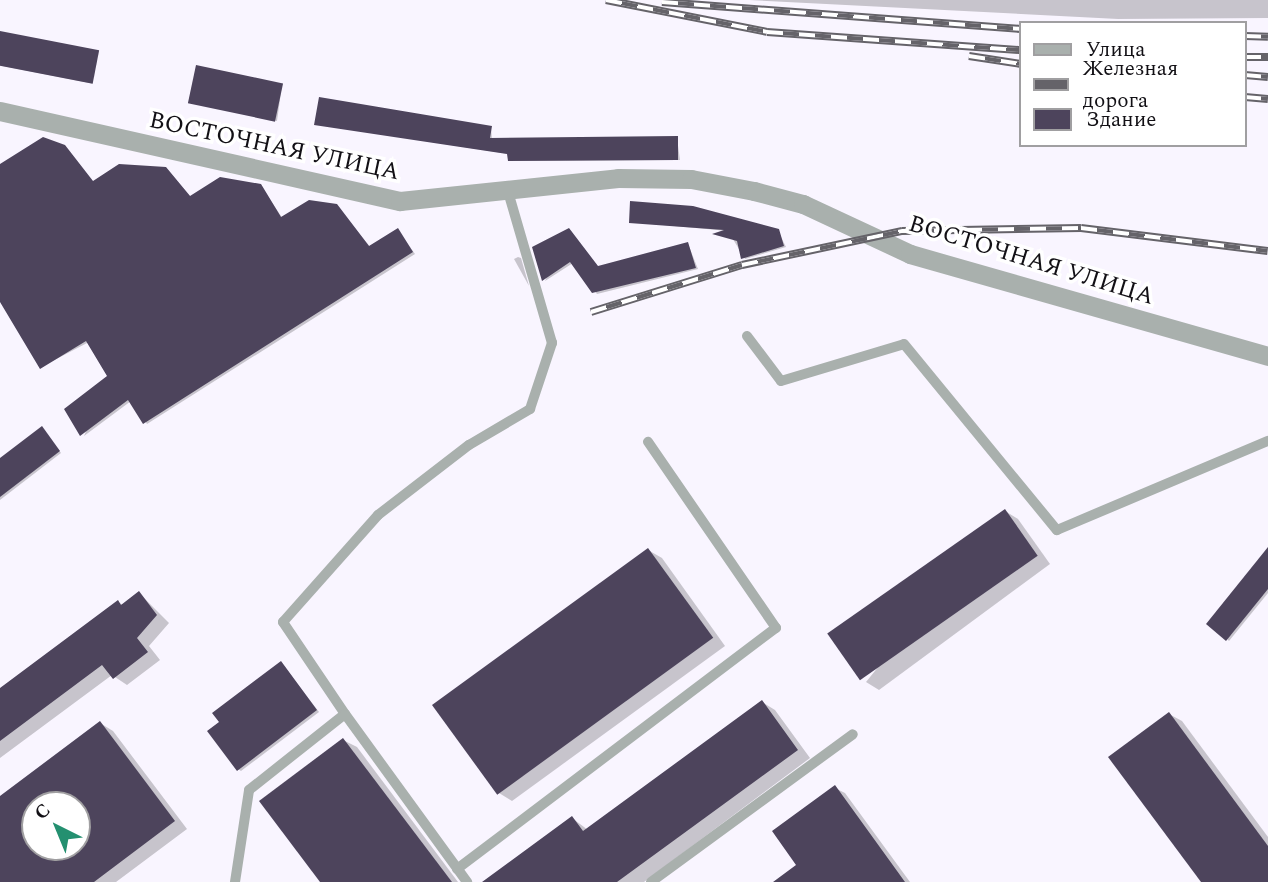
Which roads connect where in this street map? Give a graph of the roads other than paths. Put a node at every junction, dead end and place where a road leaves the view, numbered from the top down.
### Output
1 (0, 111) edge
2 (508, 192) junction
3 (747, 337) dead end
4 (1268, 356) edge
5 (1268, 441) edge
6 (648, 442) dead end
7 (345, 714) junction
8 (853, 734) dead end
9 (457, 869) junction
10 (235, 882) edge
11 (467, 882) edge
12 (651, 882) edge

1 - 2 street, ВОСТОЧНАЯ УЛИЦА
2 - 4 street, ВОСТОЧНАЯ УЛИЦА
2 - 7 lane
3 - 5 lane
6 - 9 lane
7 - 9 lane
7 - 10 lane
8 - 12 lane
9 - 11 lane

